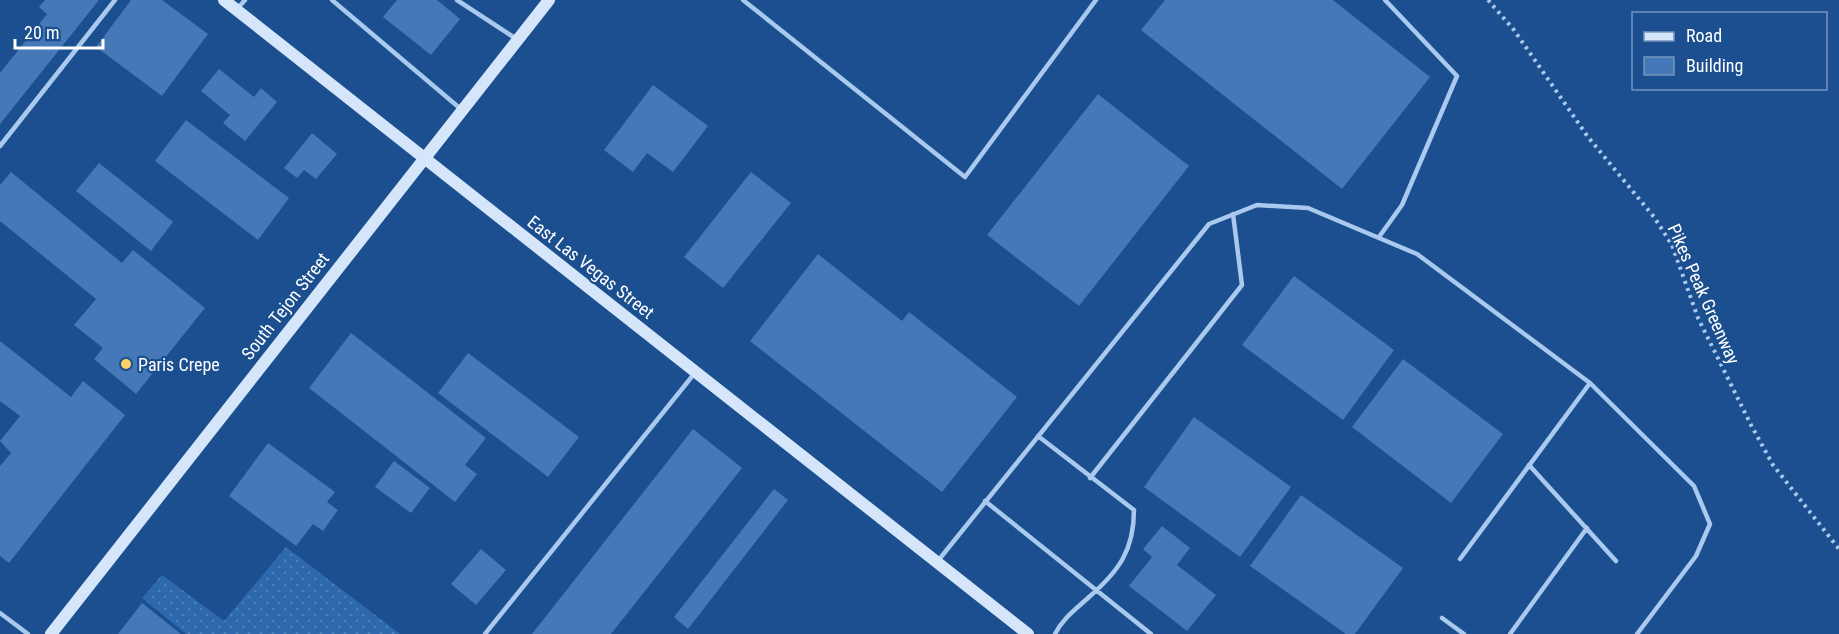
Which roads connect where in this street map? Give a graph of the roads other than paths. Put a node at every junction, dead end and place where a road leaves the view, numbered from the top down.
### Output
1 (115, 0) edge
2 (224, 0) edge
3 (245, 0) edge
4 (332, 0) edge
5 (457, 0) edge
6 (549, 0) edge
7 (743, 0) edge
8 (1096, 0) edge
9 (1385, 0) edge
10 (236, 10) junction
11 (518, 40) junction
12 (462, 110) junction
13 (0, 146) edge
14 (424, 158) junction
15 (1233, 214) junction
16 (1379, 237) junction
17 (695, 372) junction
18 (1590, 383) junction
19 (1038, 436) junction
20 (1529, 465) junction
21 (1090, 478) junction
22 (985, 501) junction
23 (1587, 528) junction
24 (1460, 559) dead end
25 (1616, 561) dead end
26 (937, 562) junction
27 (1097, 591) junction
28 (0, 613) edge
29 (1442, 618) dead end
30 (28, 634) edge
31 (51, 634) edge
32 (485, 634) edge
33 (1028, 634) edge
34 (1055, 634) edge
35 (1151, 634) edge
36 (1464, 634) edge
37 (1510, 634) edge
38 (1637, 634) edge

1 - 13 lane
2 - 10 street, East Las Vegas Street
3 - 10 lane
4 - 12 lane
5 - 11 lane
6 - 11 street, South Tejon Street
7 - 8 lane
9 - 16 lane
10 - 14 street, East Las Vegas Street
11 - 12 street, South Tejon Street
12 - 14 street, South Tejon Street
14 - 17 street, East Las Vegas Street
14 - 31 street, South Tejon Street
15 - 16 lane
15 - 19 lane
15 - 21 lane
16 - 18 lane
17 - 26 street, East Las Vegas Street
17 - 32 lane
18 - 20 lane
18 - 38 lane
19 - 21 lane
19 - 22 lane
20 - 23 lane
20 - 24 lane
21 - 27 lane
22 - 26 lane
22 - 27 lane
23 - 25 lane
23 - 37 lane
26 - 33 street, East Las Vegas Street
27 - 34 lane
27 - 35 lane
28 - 30 lane
29 - 36 lane

